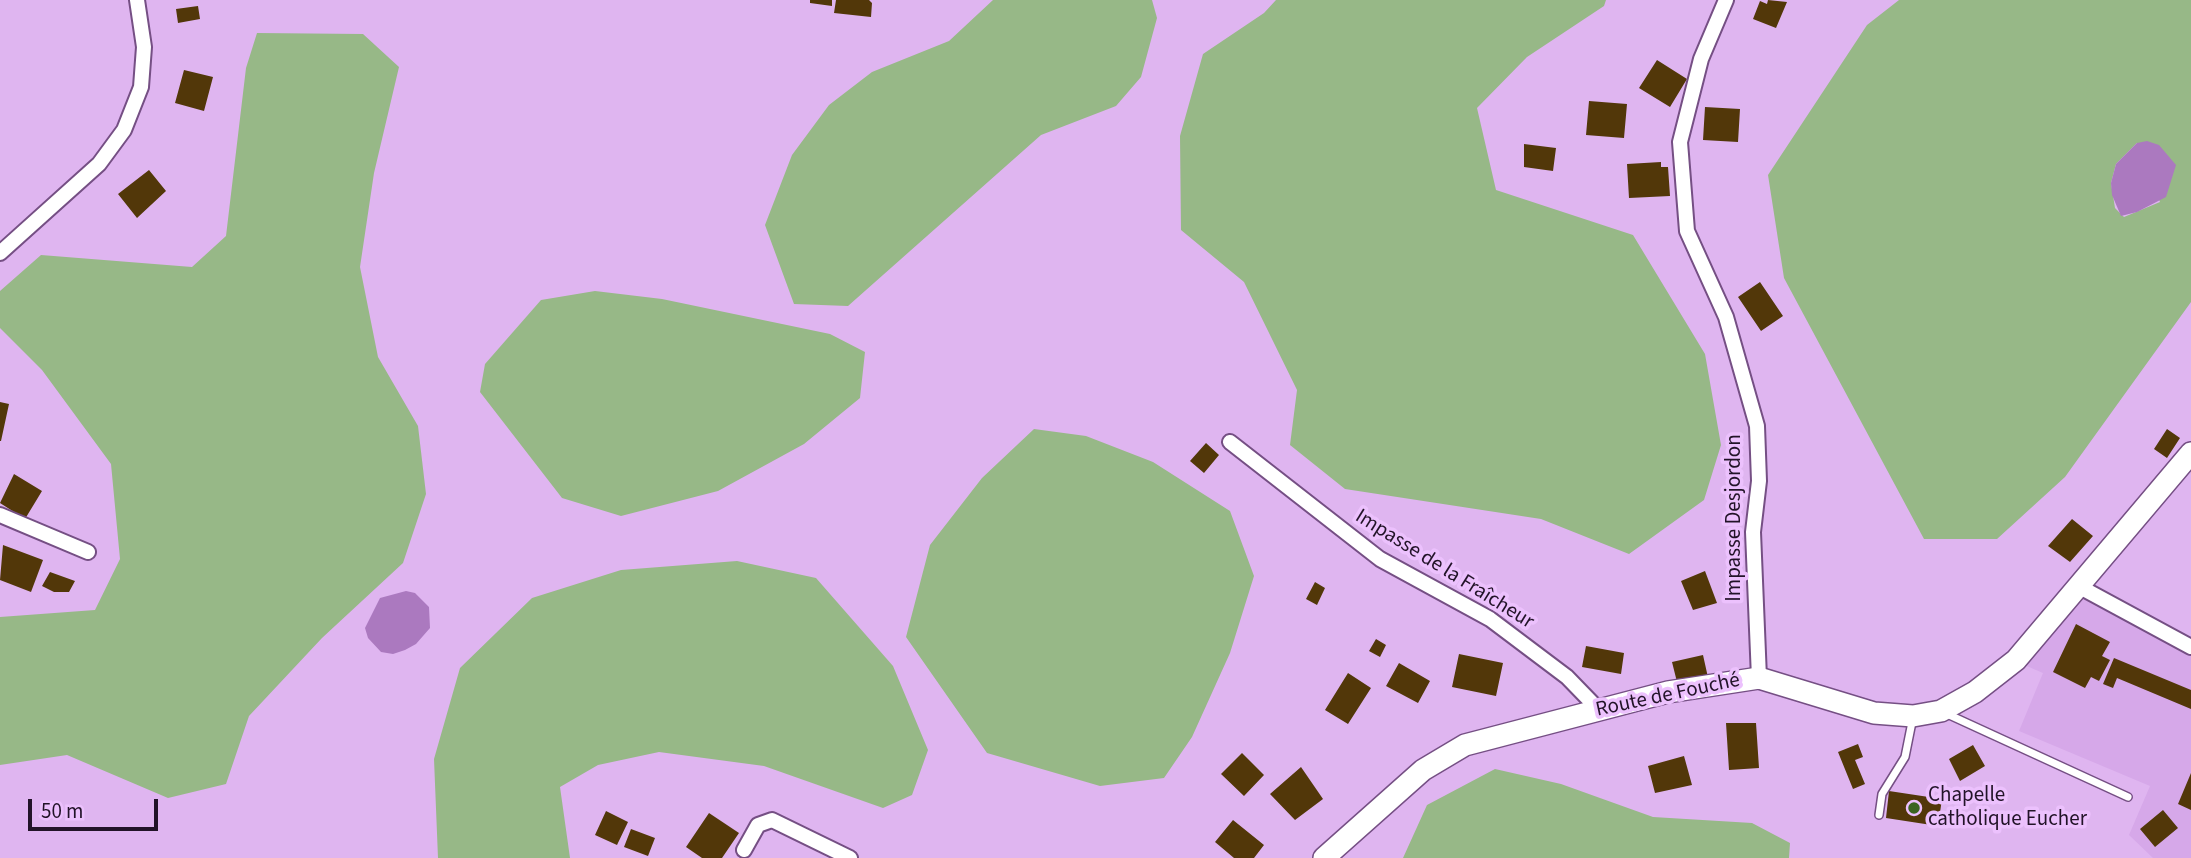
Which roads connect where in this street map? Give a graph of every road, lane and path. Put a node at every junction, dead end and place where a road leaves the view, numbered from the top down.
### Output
1 (137, 0) edge
2 (1726, 0) edge
3 (0, 253) edge
4 (1230, 442) dead end
5 (2191, 453) edge
6 (0, 515) edge
7 (88, 552) dead end
8 (2080, 587) junction
9 (2191, 647) edge
10 (1759, 678) junction
11 (1599, 710) junction
12 (1941, 711) junction
13 (1913, 716) junction
14 (2128, 797) dead end
15 (1879, 815) dead end
16 (744, 850) dead end
17 (850, 858) edge
18 (1324, 858) edge

1 - 3 street
2 - 10 street, Impasse Desjordon
4 - 11 street, Impasse de la Fraîcheur
5 - 8 main road, Route de Fouché
6 - 7 street
8 - 9 street
8 - 12 main road, Route de Fouché
10 - 11 main road, Route de Fouché
10 - 13 main road, Route de Fouché
11 - 18 main road, Route de Fouché
12 - 13 main road, Route de Fouché
12 - 14 lane
13 - 15 lane
16 - 17 street

